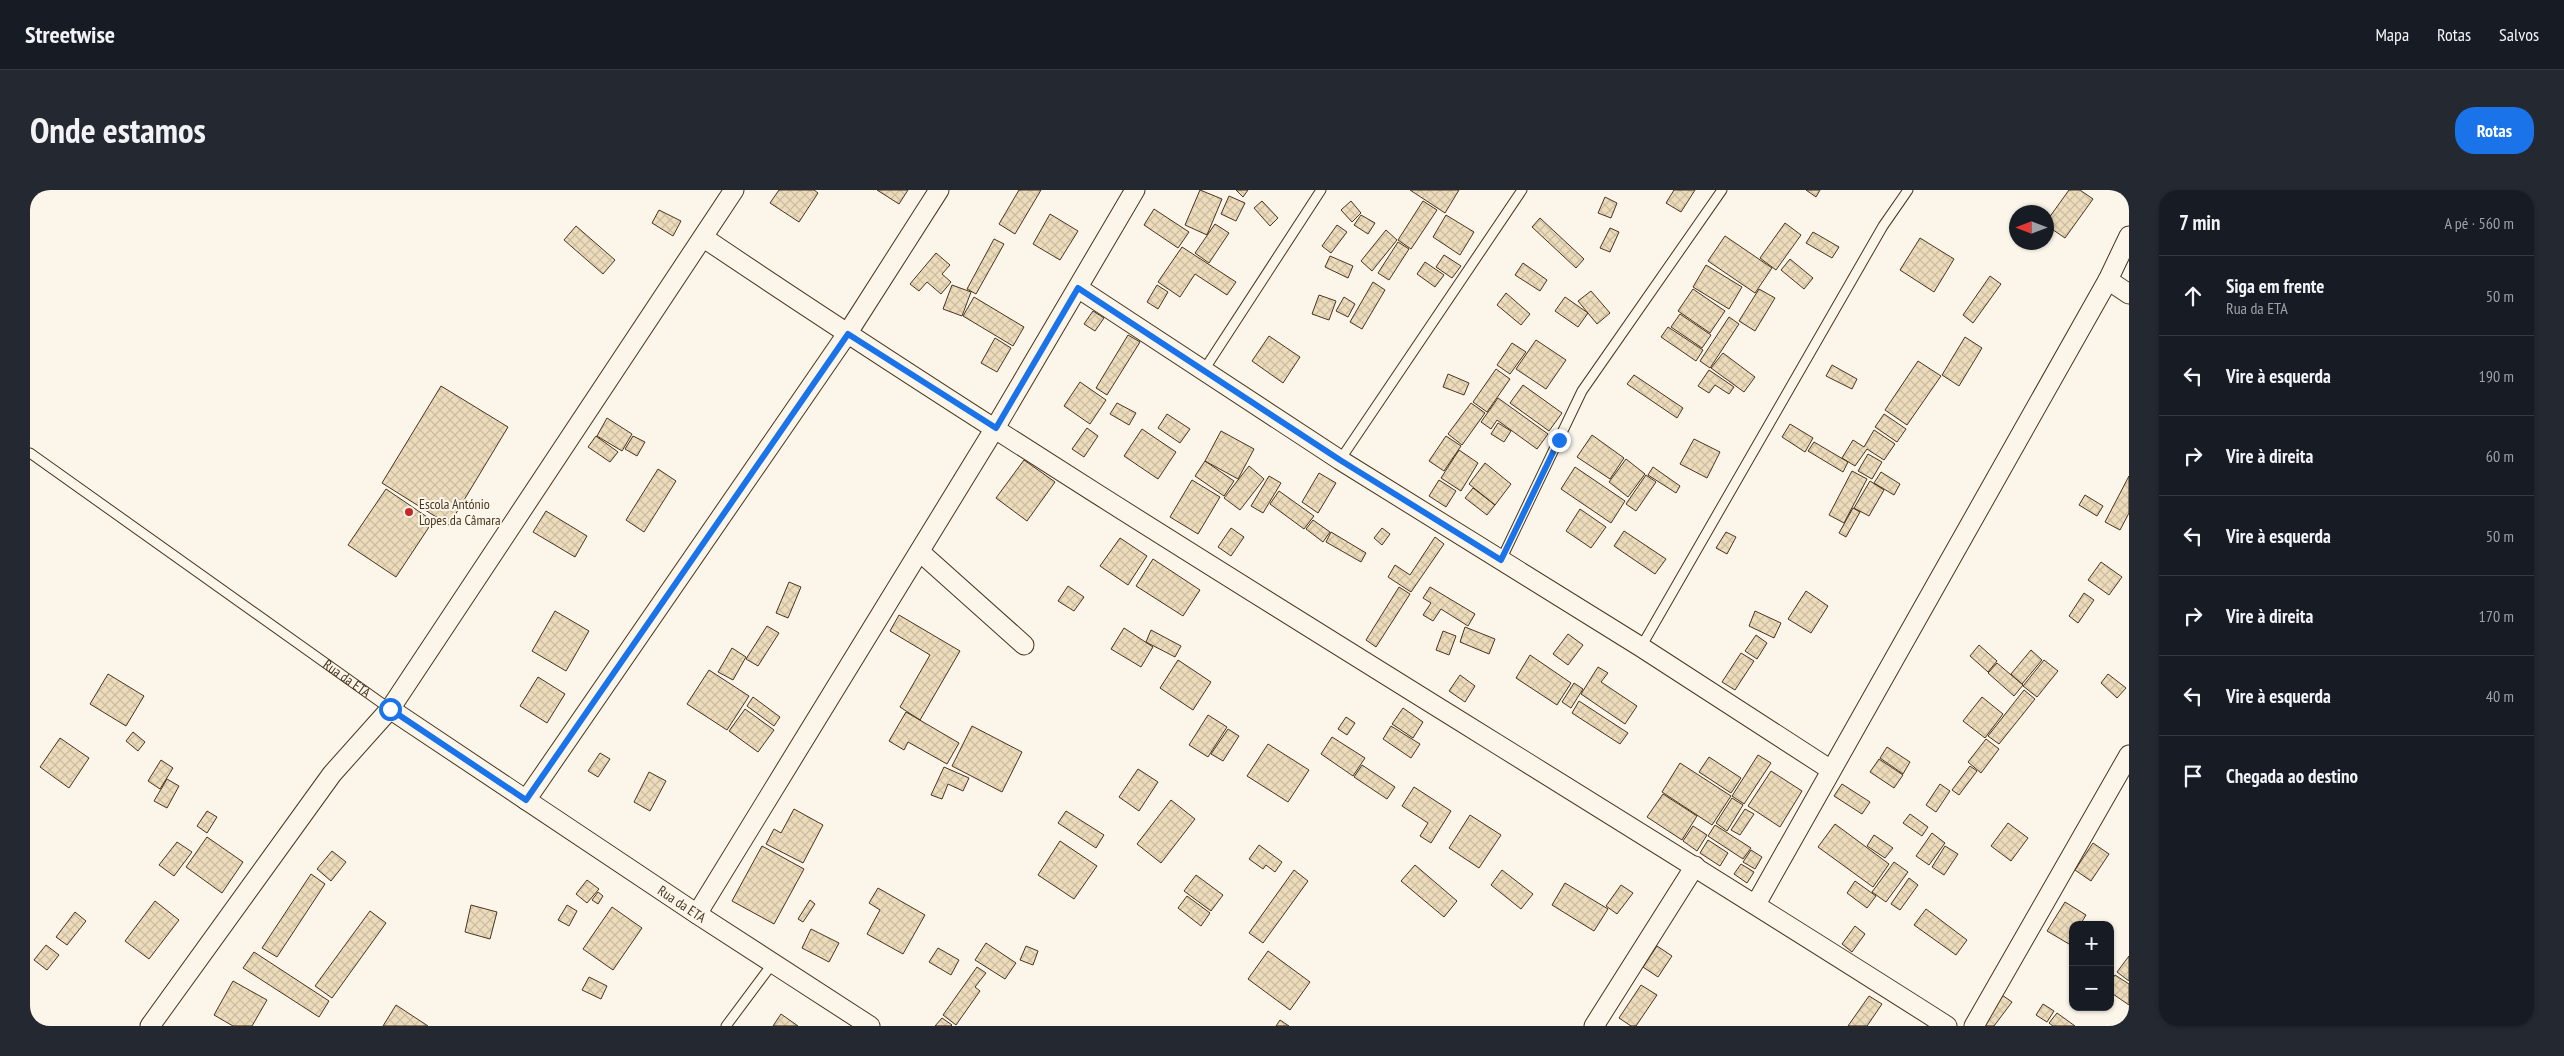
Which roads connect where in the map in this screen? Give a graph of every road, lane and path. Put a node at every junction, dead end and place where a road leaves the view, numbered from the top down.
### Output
1 (734, 190) edge
2 (939, 190) edge
3 (1134, 190) edge
4 (1321, 190) edge
5 (1522, 190) edge
6 (1722, 190) edge
7 (1908, 190) edge
8 (2129, 236) edge
9 (704, 238) junction
10 (2108, 280) junction
11 (1078, 288) junction
12 (2129, 294) edge
13 (848, 334) junction
14 (1204, 370) junction
15 (996, 428) junction
16 (30, 453) edge
17 (1340, 460) junction
18 (920, 552) junction
19 (1501, 560) junction
20 (1024, 645) dead end
21 (1641, 648) junction
22 (390, 709) junction
23 (2129, 755) edge
24 (1831, 770) junction
25 (526, 800) junction
26 (1695, 866) junction
27 (1756, 904) junction
28 (697, 914) junction
29 (773, 964) junction
30 (150, 1026) edge
31 (726, 1026) edge
32 (870, 1026) edge
33 (1594, 1026) edge
34 (1947, 1026) edge
35 (1974, 1026) edge

1 - 9 street
2 - 13 street
3 - 11 street
4 - 14 lane
5 - 17 lane
6 - 19 lane
7 - 21 lane
8 - 10 street
9 - 13 street
9 - 22 street
10 - 12 street
10 - 24 street
11 - 14 street
11 - 15 street
13 - 15 street
13 - 25 street
14 - 17 street
15 - 18 street
15 - 26 street
16 - 22 lane, Rua da ETA
17 - 19 street
18 - 20 street
18 - 28 street
19 - 21 street
21 - 24 street
22 - 25 street, Rua da ETA
22 - 30 street
23 - 35 street
24 - 27 street
25 - 28 street, Rua da ETA
26 - 27 street
26 - 33 street
27 - 34 street
28 - 29 street, Rua da ETA
29 - 31 lane
29 - 32 street, Rua da ETA

